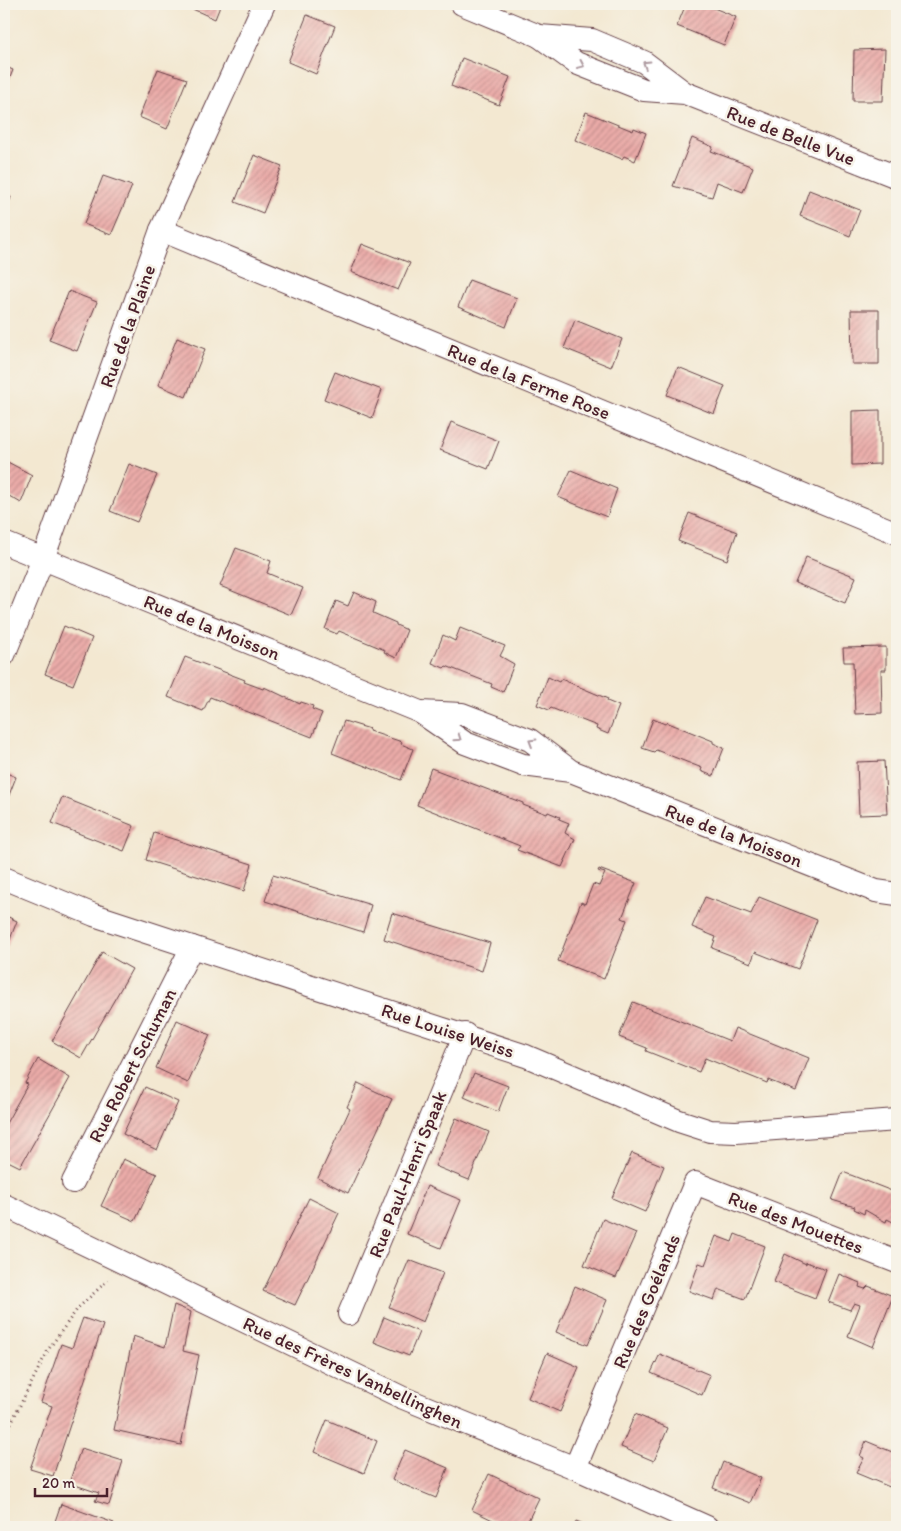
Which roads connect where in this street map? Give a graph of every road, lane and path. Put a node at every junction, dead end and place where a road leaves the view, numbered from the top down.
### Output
1 (264, 4) edge
2 (462, 4) edge
3 (897, 177) edge
4 (161, 230) junction
5 (897, 533) edge
6 (4, 543) edge
7 (43, 559) junction
8 (4, 655) edge
9 (4, 878) edge
10 (897, 894) edge
11 (192, 947) junction
12 (465, 1034) junction
13 (897, 1120) edge
14 (73, 1182) dead end
15 (695, 1183) joint
16 (4, 1205) edge
17 (897, 1262) edge
18 (125, 1264) junction
19 (348, 1314) dead end
20 (4, 1437) edge
21 (575, 1468) junction
22 (707, 1527) edge

1 - 4 street, Rue de la Plaine
2 - 3 street, Rue de Belle Vue
4 - 5 street, Rue de la Ferme Rose
4 - 7 street, Rue de la Plaine
6 - 7 street, Rue de la Moisson
7 - 8 street, Rue de la Plaine
7 - 10 street, Rue de la Moisson
9 - 11 street, Rue Louise Weiss
11 - 12 street, Rue Louise Weiss
11 - 14 street, Rue Robert Schuman
12 - 13 street, Rue Louise Weiss
12 - 19 street, Rue Paul-Henri Spaak
15 - 17 street, Rue des Mouettes
15 - 21 street, Rue des Goélands
16 - 18 street, Rue des Frères Vanbellinghen
18 - 20 path
18 - 21 street, Rue des Frères Vanbellinghen
21 - 22 street, Rue des Frères Vanbellinghen

